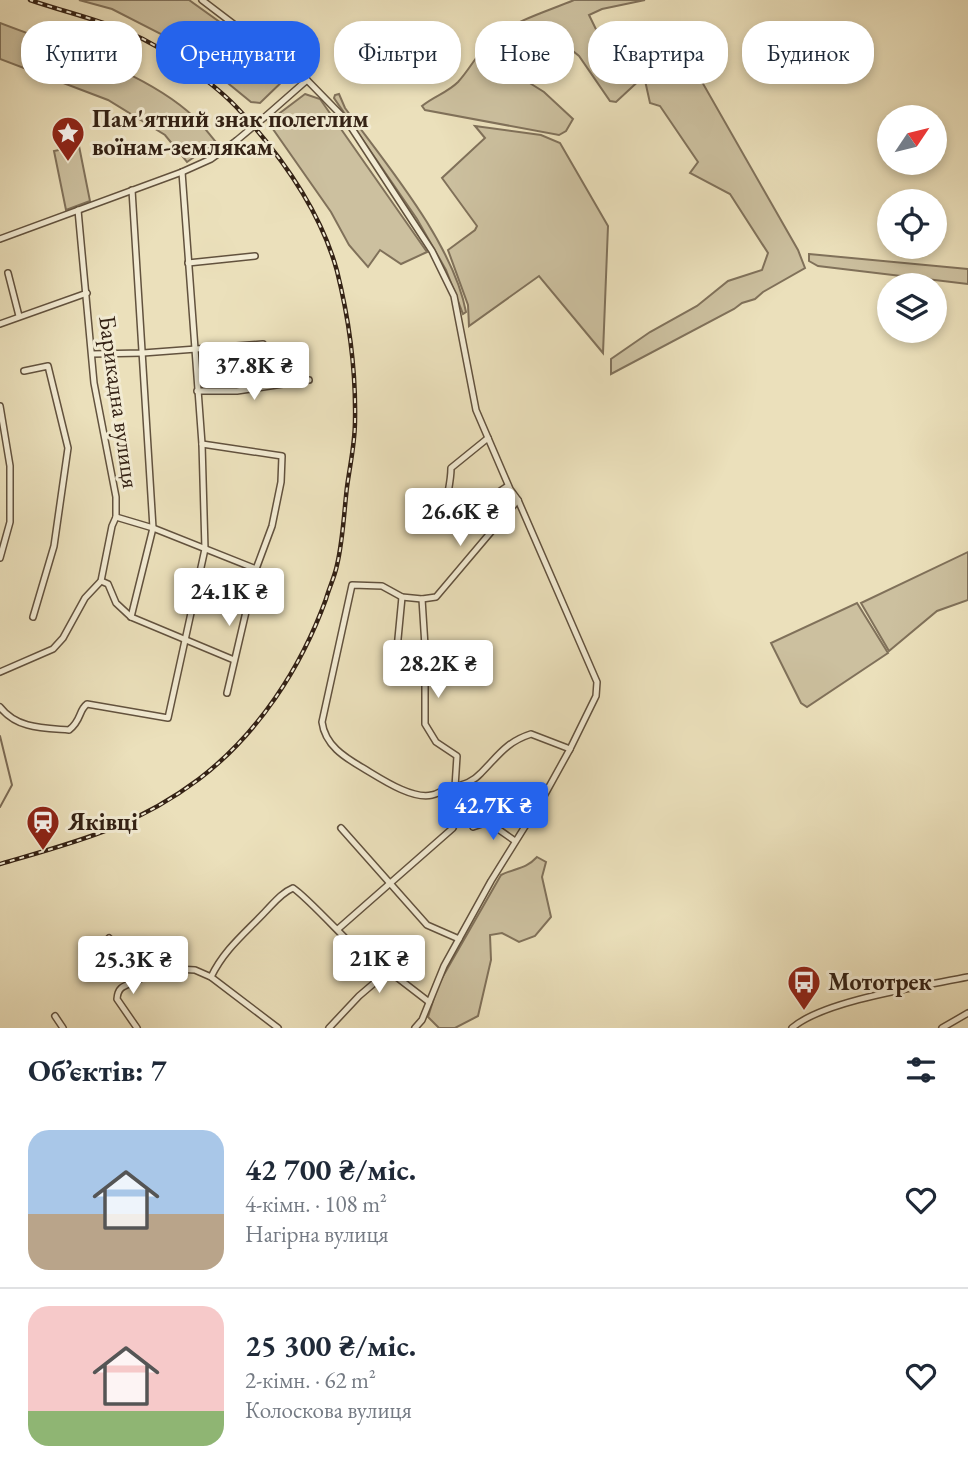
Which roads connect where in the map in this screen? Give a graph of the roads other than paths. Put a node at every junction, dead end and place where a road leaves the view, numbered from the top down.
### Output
1 (202, 0) edge
2 (230, 21) edge
3 (302, 84) edge
4 (311, 84) edge
5 (182, 172) junction
6 (132, 190) junction
7 (78, 210) junction
8 (0, 239) edge
9 (255, 256) dead end
10 (188, 263) junction
11 (8, 273) dead end
12 (87, 293) junction
13 (19, 316) junction
14 (0, 324) edge
15 (263, 344) dead end
16 (193, 348) junction
17 (142, 353) junction
18 (92, 354) junction
19 (24, 371) dead end
20 (309, 380) dead end
21 (198, 391) junction
22 (0, 407) edge
23 (488, 438) junction
24 (202, 444) junction
25 (509, 486) junction
26 (518, 500) junction
27 (116, 517) junction
28 (153, 528) junction
29 (205, 549) junction
30 (0, 558) edge
31 (256, 569) junction
32 (101, 581) junction
33 (402, 597) junction
34 (422, 598) junction
35 (33, 617) dead end
36 (131, 617) junction
37 (187, 640) junction
38 (397, 649) dead end
39 (234, 660) junction
40 (0, 672) edge
41 (227, 693) dead end
42 (0, 708) edge
43 (570, 749) junction
44 (455, 787) junction
45 (473, 827) dead end
46 (341, 828) dead end
47 (453, 828) dead end
48 (515, 841) junction
49 (389, 882) junction
50 (338, 929) junction
51 (109, 938) dead end
52 (459, 939) junction
53 (152, 969) junction
54 (386, 973) junction
55 (211, 977) junction
56 (968, 977) edge
57 (429, 1002) junction
58 (968, 1013) edge
59 (55, 1016) dead end
60 (64, 1028) edge
61 (138, 1028) edge
62 (278, 1028) edge
63 (329, 1028) edge
64 (415, 1028) edge
65 (792, 1028) edge
66 (942, 1028) edge

1 - 2 street
3 - 5 street, bridge
4 - 23 street
5 - 6 street
5 - 10 street
6 - 7 street
6 - 17 street
7 - 8 street
7 - 12 street, Барикадна вулиця
9 - 10 street
10 - 16 street
11 - 13 street
12 - 13 street
12 - 18 street, Барикадна вулиця
13 - 14 street
15 - 16 street
16 - 17 street
16 - 21 street
17 - 18 street
17 - 28 street
18 - 27 street, Барикадна вулиця
19 - 35 street
20 - 21 street
21 - 24 street
22 - 30 street
23 - 25 street
23 - 25 street
24 - 29 street
24 - 31 street
25 - 26 street
26 - 34 street
26 - 43 street
27 - 28 street
27 - 32 street, Барикадна вулиця
28 - 29 street
28 - 36 street
29 - 31 street
29 - 37 street
31 - 39 street
32 - 36 street
32 - 40 street, Барикадна вулиця
33 - 34 street
33 - 38 street
33 - 44 street
34 - 44 street
36 - 37 street
37 - 39 street
37 - 42 street
39 - 41 street
43 - 44 street
43 - 48 street
45 - 48 street
46 - 49 street
47 - 49 street
48 - 52 street
49 - 50 street
49 - 52 street
50 - 54 street
50 - 55 street
51 - 53 street
52 - 57 street
53 - 55 street
53 - 61 street
54 - 57 street
54 - 63 street
55 - 62 street
56 - 65 street
57 - 64 street
58 - 66 street
59 - 60 street

